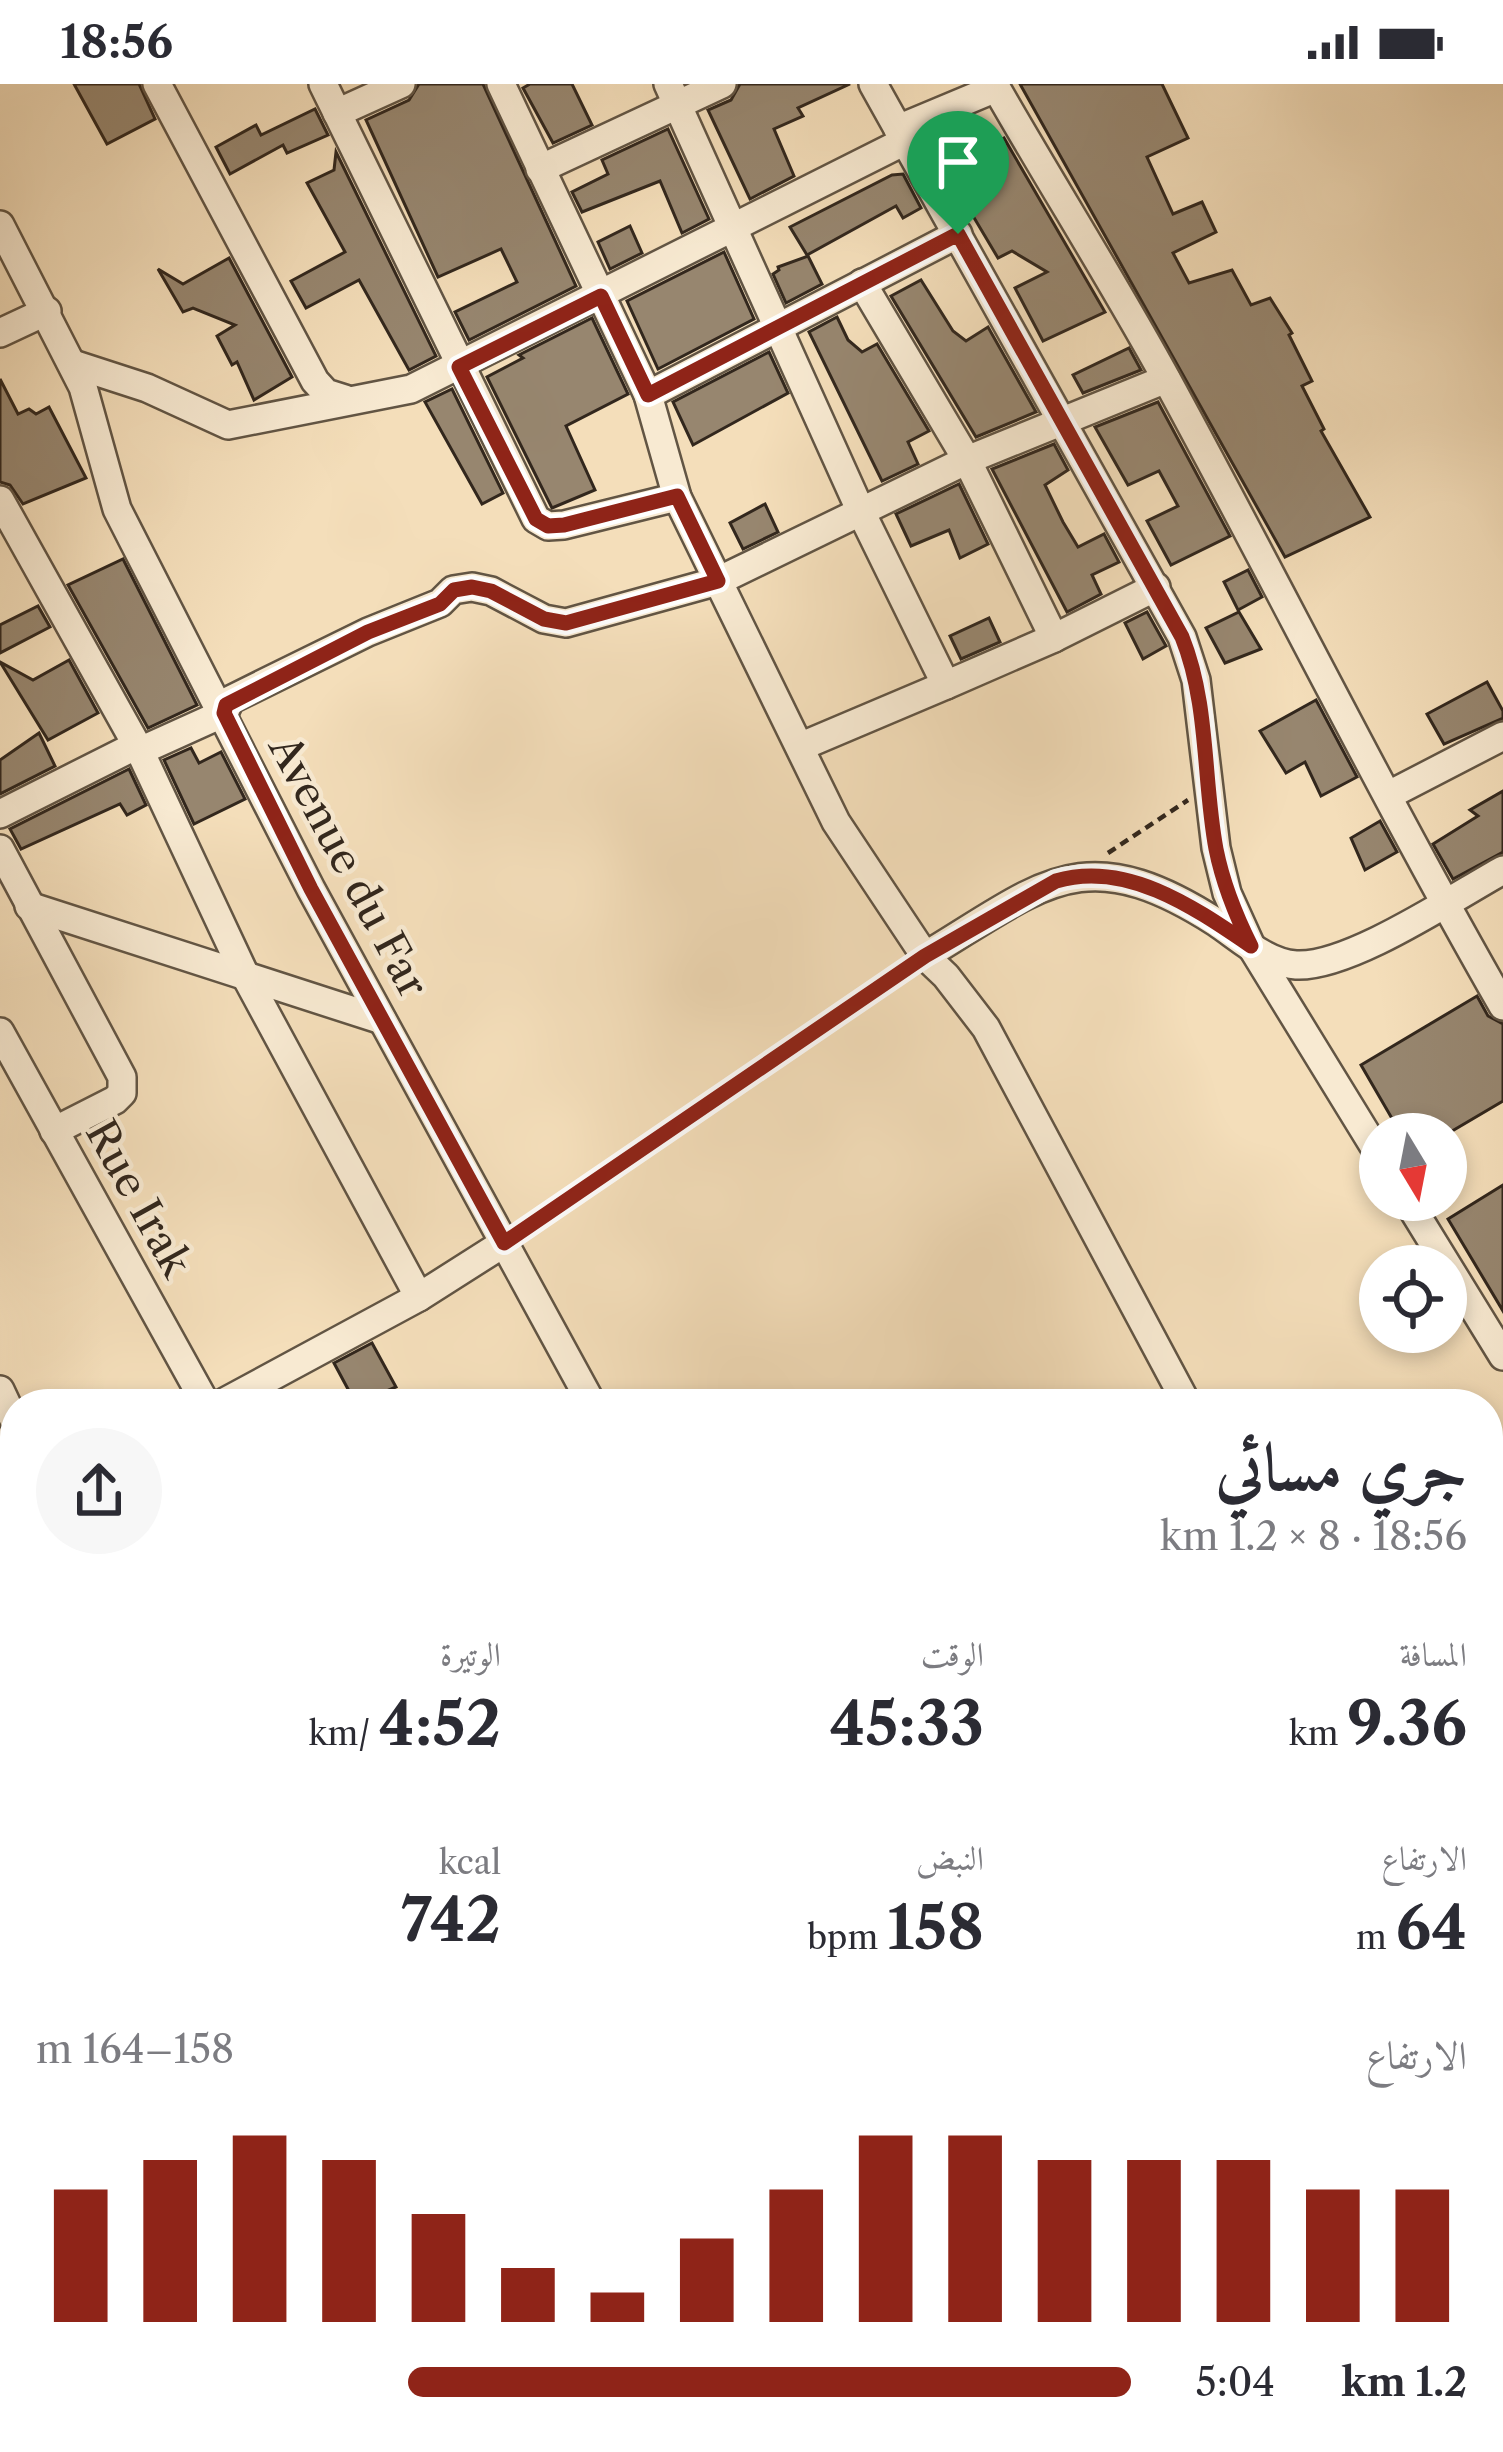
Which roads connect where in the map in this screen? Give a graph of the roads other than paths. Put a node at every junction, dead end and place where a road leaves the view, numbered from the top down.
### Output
1 (157, 84) edge
2 (323, 84) edge
3 (401, 84) edge
4 (501, 84) edge
5 (722, 84) edge
6 (873, 84) edge
7 (995, 86) edge
8 (673, 94) edge
9 (337, 113) junction
10 (901, 135) junction
11 (540, 169) junction
12 (0, 225) edge
13 (736, 228) junction
14 (958, 234) junction
15 (862, 283) junction
16 (601, 296) junction
17 (46, 311) junction
18 (781, 327) junction
19 (0, 334) edge
20 (73, 364) junction
21 (459, 367) junction
22 (1166, 379) junction
23 (648, 395) junction
24 (345, 399) junction
25 (1061, 421) junction
26 (968, 460) junction
27 (677, 496) junction
28 (0, 500) edge
29 (862, 514) junction
30 (718, 581) junction
31 (1156, 587) junction
32 (1054, 638) junction
33 (946, 685) junction
34 (224, 713) junction
35 (1503, 736) edge
36 (802, 746) junction
37 (140, 752) junction
38 (1390, 795) junction
39 (0, 814) edge
40 (0, 849) edge
41 (1503, 870) edge
42 (1442, 903) junction
43 (29, 907) junction
44 (1251, 946) junction
45 (925, 956) junction
46 (244, 975) junction
47 (1502, 1004) edge
48 (382, 1019) junction
49 (0, 1032) edge
50 (1359, 1122) edge
51 (54, 1132) junction
52 (1420, 1221) edge
53 (504, 1243) junction
54 (418, 1297) junction
55 (1503, 1357) edge
56 (198, 1389) edge
57 (248, 1389) edge
58 (584, 1389) edge
59 (1178, 1389) edge

1 - 24 street
2 - 9 street
3 - 9 street
4 - 11 street
5 - 8 street
6 - 10 street
7 - 10 street
7 - 22 street
8 - 11 street
8 - 13 street
9 - 21 street
10 - 13 street
10 - 14 street
11 - 16 street
12 - 17 street, Avenue du Far
13 - 16 street
13 - 18 street
14 - 15 street
14 - 25 street
15 - 18 street
15 - 26 street
16 - 21 street
16 - 23 street
17 - 19 street
17 - 20 street, Avenue du Far
18 - 23 street
18 - 29 street
20 - 24 street
20 - 34 street, Avenue du Far
21 - 24 street
21 - 27 street
22 - 25 street
22 - 38 street
23 - 27 street
25 - 26 street
25 - 31 street
26 - 29 street
26 - 32 street
27 - 30 street
28 - 37 street
29 - 30 street
29 - 33 street
30 - 34 street
30 - 36 street
31 - 32 street
31 - 44 street
32 - 33 street
33 - 36 street
34 - 37 street
34 - 48 street, Avenue du Far
35 - 38 street
36 - 45 street
37 - 39 street
37 - 46 street
38 - 42 street
40 - 43 street
41 - 42 street
42 - 44 street
42 - 47 street
43 - 46 street
43 - 51 street
44 - 45 street
44 - 50 street
45 - 59 street
46 - 48 street
46 - 54 street
48 - 53 street, Avenue du Far
49 - 51 street, Rue Irak
51 - 56 street, Rue Irak
52 - 55 street
53 - 54 street
53 - 58 street, Avenue du Far
54 - 57 street

